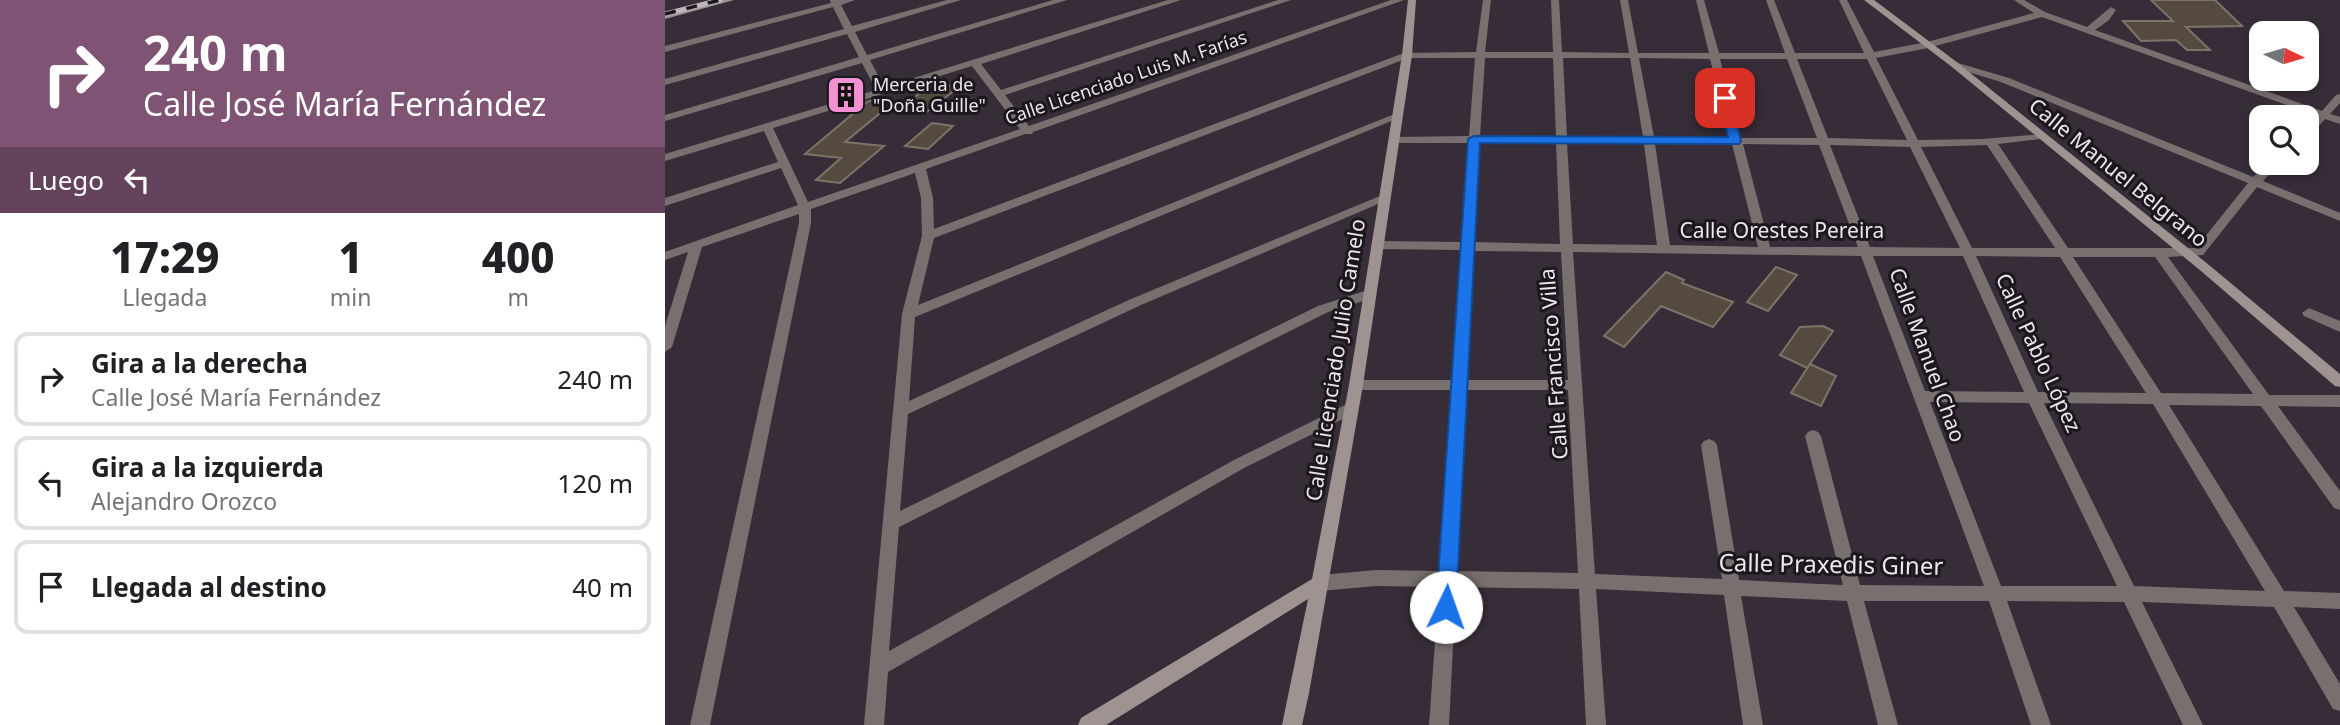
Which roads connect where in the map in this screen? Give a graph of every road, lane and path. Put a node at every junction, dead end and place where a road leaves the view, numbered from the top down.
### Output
1 (690, 0) edge
2 (730, 0) edge
3 (851, 0) edge
4 (957, 0) edge
5 (1063, 0) edge
6 (1177, 0) edge
7 (1287, 0) edge
8 (1400, 0) edge
9 (1412, 0) edge
10 (1487, 0) edge
11 (1555, 0) edge
12 (1624, 0) edge
13 (1700, 0) edge
14 (1770, 0) edge
15 (1843, 0) edge
16 (1868, 0) edge
17 (2018, 0) edge
18 (835, 2) edge
19 (665, 6) edge
20 (2111, 10) dead end
21 (2042, 15) junction
22 (665, 16) edge
23 (849, 30) junction
24 (2088, 31) junction
25 (1928, 45) junction
26 (665, 49) edge
27 (1407, 55) junction
28 (1480, 56) junction
29 (1559, 56) junction
30 (1636, 56) junction
31 (1715, 56) junction
32 (1869, 56) junction
33 (1793, 57) junction
34 (864, 59) junction
35 (975, 63) junction
36 (1955, 65) junction
37 (665, 82) edge
38 (882, 92) junction
39 (999, 94) junction
40 (2340, 97) edge
41 (2324, 116) junction
42 (1396, 117) junction
43 (665, 118) edge
44 (2319, 121) edge
45 (2340, 121) edge
46 (767, 127) junction
47 (1028, 132) junction
48 (2040, 136) junction
49 (1474, 139) junction
50 (1560, 139) junction
51 (1649, 139) junction
52 (1394, 140) junction
53 (1735, 141) junction
54 (1824, 141) junction
55 (1991, 142) junction
56 (1914, 143) junction
57 (665, 159) edge
58 (785, 163) junction
59 (920, 168) junction
60 (2262, 175) edge
61 (2254, 183) junction
62 (1384, 199) junction
63 (665, 202) edge
64 (805, 208) junction
65 (2340, 217) edge
66 (928, 236) junction
67 (697, 245) junction
68 (1377, 245) junction
69 (1467, 245) junction
70 (1567, 247) junction
71 (1664, 250) junction
72 (1967, 250) junction
73 (1765, 251) junction
74 (1867, 251) junction
75 (2066, 253) junction
76 (2187, 253) junction
77 (2159, 254) junction
78 (665, 256) edge
79 (1368, 295) junction
80 (2309, 313) dead end
81 (909, 314) junction
82 (2340, 327) edge
83 (665, 347) edge
84 (2340, 382) edge
85 (1356, 385) junction
86 (1577, 385) junction
87 (1459, 386) junction
88 (1919, 396) junction
89 (2034, 398) junction
90 (2158, 401) junction
91 (2340, 401) edge
92 (2269, 402) junction
93 (1350, 409) junction
94 (899, 412) junction
95 (1813, 436) dead end
96 (1709, 445) dead end
97 (2340, 503) edge
98 (890, 524) junction
99 (1447, 580) junction
100 (1589, 581) junction
101 (1320, 583) junction
102 (1731, 588) junction
103 (1852, 593) junction
104 (1995, 593) junction
105 (2131, 594) junction
106 (2280, 599) junction
107 (2340, 601) edge
108 (879, 667) junction
109 (2340, 702) edge
110 (699, 725) edge
111 (874, 725) edge
112 (1088, 725) edge
113 (1291, 725) edge
114 (1439, 725) edge
115 (1596, 725) edge
116 (1753, 725) edge
117 (1888, 725) edge
118 (2041, 725) edge
119 (2193, 725) edge

1 - 19 street
2 - 22 street
3 - 18 street
4 - 23 street
5 - 34 street
6 - 35 street
7 - 39 street
8 - 47 street, Calle Licenciado Luis M. Farías
9 - 27 street, Calle Licenciado Julio Camelo
10 - 28 street
11 - 29 street, Calle Francisco Villa
12 - 30 street
13 - 31 street
14 - 33 street, Calle Manuel Chao
15 - 32 street, Calle Pablo López
16 - 25 street, Calle Manuel Belgrano
17 - 21 street
18 - 23 street
18 - 26 street
20 - 24 street
21 - 24 street
21 - 25 street
23 - 34 street
23 - 37 street
24 - 41 street
25 - 32 street
25 - 36 street, Calle Manuel Belgrano
27 - 28 street
27 - 42 street, Calle Licenciado Julio Camelo
27 - 66 street
28 - 29 street
28 - 49 street
29 - 30 street
29 - 50 street, Calle Francisco Villa
30 - 31 street
30 - 51 street
31 - 33 street
31 - 53 street
32 - 33 street
32 - 56 street, Calle Pablo López
33 - 54 street, Calle Manuel Chao
34 - 38 street
34 - 43 street
35 - 38 street
35 - 39 street
36 - 48 street, Calle Manuel Belgrano
36 - 61 street
38 - 46 street
39 - 47 street
40 - 41 street
41 - 44 street
41 - 45 street
42 - 52 street, Calle Licenciado Julio Camelo
42 - 81 street
46 - 57 street
46 - 58 street
47 - 59 street, Calle Licenciado Luis M. Farías
48 - 55 street
48 - 76 street, Calle Manuel Belgrano
49 - 50 street
49 - 52 street
49 - 69 street
50 - 51 street
50 - 70 street, Calle Francisco Villa
51 - 53 street
51 - 71 street
52 - 62 street, Calle Licenciado Julio Camelo
53 - 54 street
53 - 73 street
54 - 56 street
54 - 74 street, Calle Manuel Chao
55 - 56 street
55 - 75 street
56 - 72 street, Calle Pablo López
58 - 63 street
58 - 64 street
59 - 64 street, Calle Licenciado Luis M. Farías
59 - 66 street
60 - 61 street
61 - 65 street
61 - 76 street
62 - 68 street, Calle Licenciado Julio Camelo
62 - 94 street
64 - 67 street, Calle Licenciado Luis M. Farías
64 - 110 street
66 - 81 street
67 - 78 street, Calle Licenciado Luis M. Farías
67 - 83 street
68 - 69 street, Calle Orestes Pereira
68 - 79 street, Calle Licenciado Julio Camelo
69 - 70 street, Calle Orestes Pereira
69 - 87 street
70 - 71 street, Calle Orestes Pereira
70 - 86 street, Calle Francisco Villa
71 - 73 street, Calle Orestes Pereira
72 - 74 street, Calle Orestes Pereira
72 - 75 street, Calle Orestes Pereira
72 - 89 street, Calle Pablo López
73 - 74 street, Calle Orestes Pereira
74 - 88 street, Calle Manuel Chao
75 - 77 street, Calle Orestes Pereira
75 - 90 street
76 - 77 street, Calle Orestes Pereira
76 - 84 street, Calle Manuel Belgrano
77 - 92 street
79 - 85 street, Calle Licenciado Julio Camelo
79 - 98 street
80 - 82 street
81 - 94 street
85 - 87 street
85 - 93 street, Calle Licenciado Julio Camelo
86 - 87 street
86 - 100 street, Calle Francisco Villa
87 - 99 street
88 - 89 street
88 - 104 street, Calle Manuel Chao
89 - 90 street
89 - 105 street, Calle Pablo López
90 - 92 street
90 - 106 street
91 - 92 street
92 - 97 street
93 - 101 street, Calle Licenciado Julio Camelo
93 - 108 street
94 - 98 street
95 - 103 street
96 - 102 street
98 - 108 street
99 - 100 street, Calle Praxedis Giner
99 - 101 street, Calle Praxedis Giner
99 - 114 street
100 - 102 street, Calle Praxedis Giner
100 - 115 street, Calle Francisco Villa
101 - 112 street
101 - 113 street, Calle Licenciado Julio Camelo
102 - 103 street, Calle Praxedis Giner
102 - 116 street
103 - 104 street, Calle Praxedis Giner
103 - 117 street
104 - 105 street, Calle Praxedis Giner
104 - 118 street, Calle Manuel Chao
105 - 106 street, Calle Praxedis Giner
105 - 119 street, Calle Pablo López
106 - 107 street, Calle Praxedis Giner
106 - 109 street
108 - 111 street

